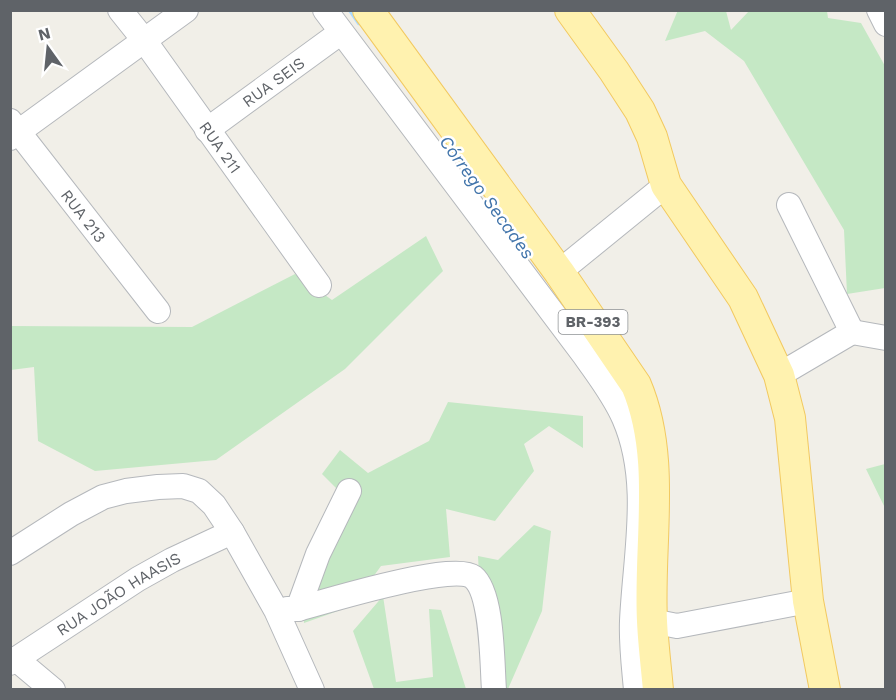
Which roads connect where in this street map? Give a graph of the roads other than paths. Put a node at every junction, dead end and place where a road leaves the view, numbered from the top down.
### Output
1 (120, 10) edge
2 (186, 10) edge
3 (325, 10) edge
4 (369, 10) edge
5 (570, 10) edge
6 (879, 10) edge
7 (885, 24) edge
8 (340, 33) junction
9 (144, 40) junction
10 (13, 130) edge
11 (207, 130) junction
12 (666, 185) junction
13 (789, 205) dead end
14 (559, 272) junction
15 (319, 285) dead end
16 (158, 311) dead end
17 (852, 332) junction
18 (885, 338) edge
19 (779, 375) junction
20 (349, 491) dead end
21 (232, 532) junction
22 (10, 553) edge
23 (808, 601) junction
24 (287, 609) junction
25 (652, 621) junction
26 (13, 661) edge
27 (53, 690) edge
28 (312, 690) edge
29 (494, 690) edge
30 (636, 690) edge
31 (658, 690) edge
32 (825, 690) edge

1 - 9 street, RUA 211
2 - 9 street
3 - 8 street
4 - 14 main road, BR-393
5 - 12 main road
6 - 7 street
8 - 11 street, RUA SEIS
8 - 30 street
9 - 10 street
9 - 11 street, RUA 211
10 - 16 street, RUA 213
11 - 15 street, RUA 211
12 - 14 street
12 - 19 main road
13 - 17 street
14 - 25 main road, BR-393
17 - 18 street
17 - 19 street
19 - 23 main road
20 - 24 street
21 - 22 street
21 - 24 street
21 - 26 street, RUA JOÃO HAASIS
23 - 25 street
23 - 32 main road
24 - 28 street
24 - 29 street
25 - 31 main road, BR-393
26 - 27 street

